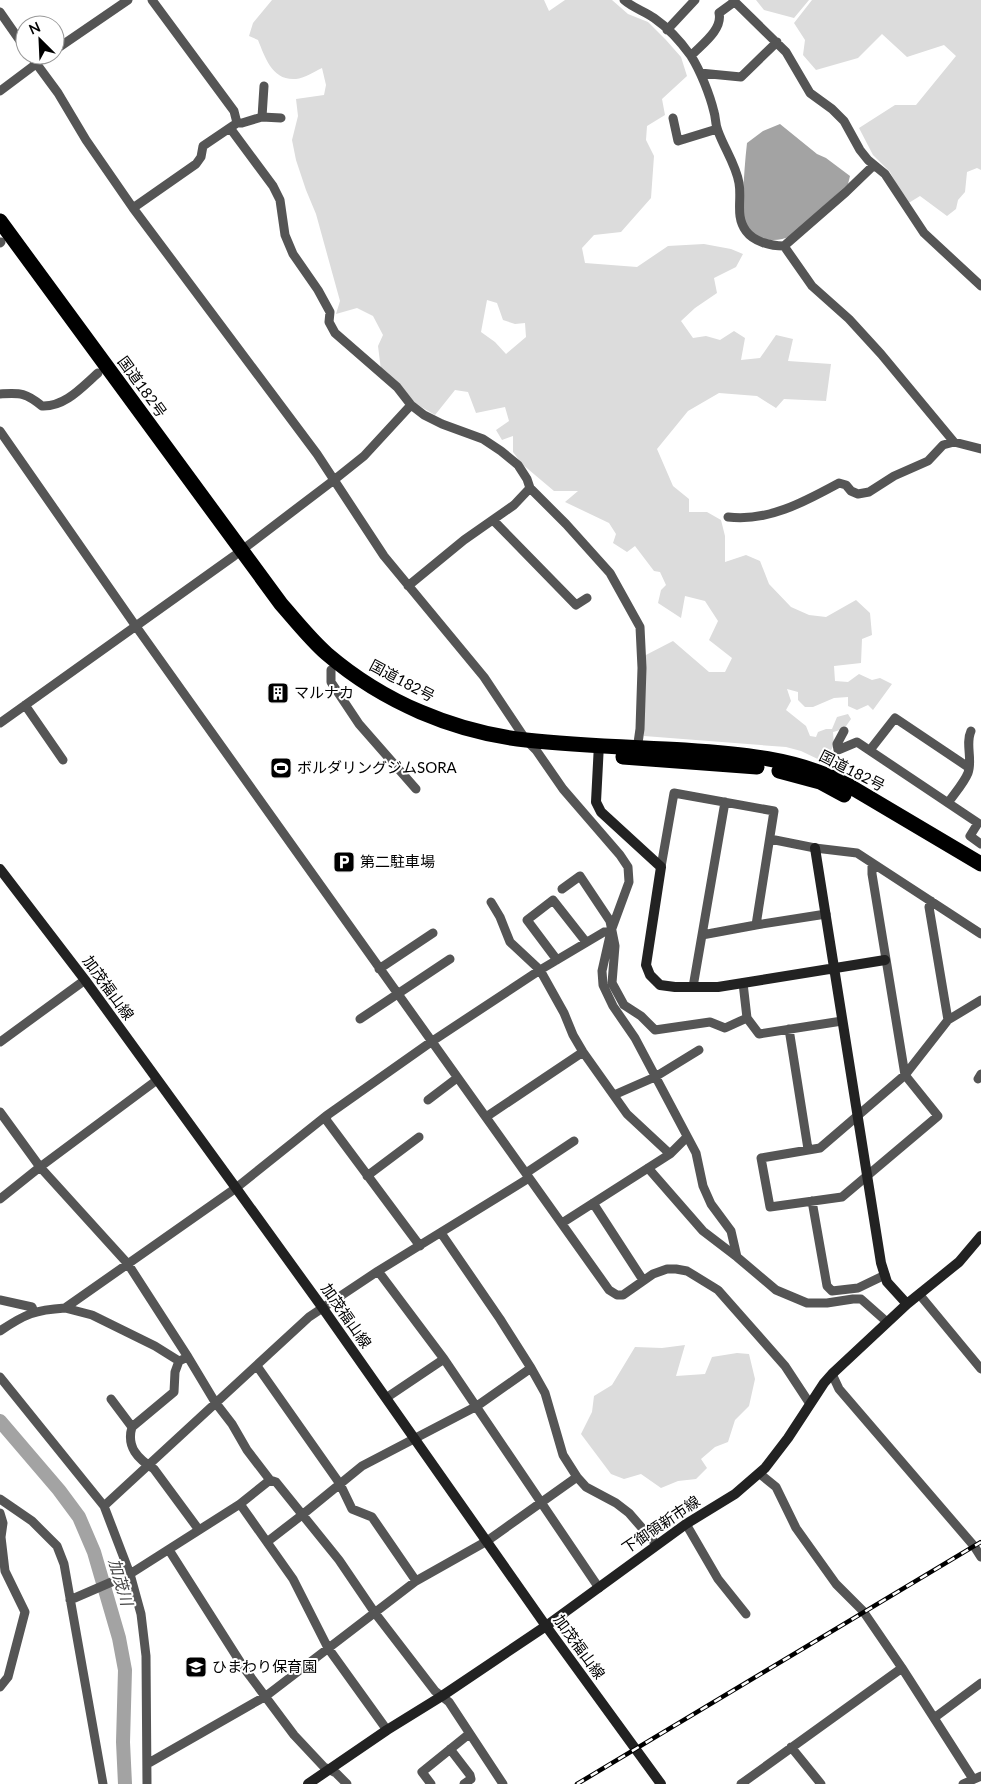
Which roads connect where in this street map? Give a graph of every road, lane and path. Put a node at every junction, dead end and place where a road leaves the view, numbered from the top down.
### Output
1 (128, 0) edge
2 (152, 0) edge
3 (695, 0) edge
4 (627, 1) edge
5 (733, 1) edge
6 (0, 12) edge
7 (667, 30) junction
8 (15, 34) edge
9 (777, 42) junction
10 (65, 43) edge
11 (691, 56) junction
12 (33, 65) edge
13 (37, 65) edge
14 (700, 74) junction
15 (264, 86) dead end
16 (0, 91) edge
17 (262, 117) junction
18 (281, 118) dead end
19 (673, 118) dead end
20 (234, 126) junction
21 (717, 129) junction
22 (874, 165) junction
23 (134, 208) junction
24 (0, 222) edge
25 (0, 242) edge
26 (784, 246) junction
27 (981, 286) edge
28 (98, 373) junction
29 (0, 394) edge
30 (412, 405) junction
31 (0, 431) edge
32 (954, 442) junction
33 (981, 449) edge
34 (334, 480) junction
35 (530, 488) junction
36 (728, 517) dead end
37 (493, 520) junction
38 (238, 553) junction
39 (408, 586) junction
40 (587, 598) dead end
41 (136, 626) junction
42 (331, 670) junction
43 (25, 705) junction
44 (0, 723) edge
45 (844, 731) dead end
46 (971, 731) dead end
47 (531, 745) junction
48 (599, 750) junction
49 (870, 750) junction
50 (637, 752) junction
51 (63, 760) dead end
52 (968, 767) junction
53 (416, 789) dead end
54 (725, 802) junction
55 (948, 803) junction
56 (979, 821) edge
57 (770, 839) junction
58 (981, 844) edge
59 (815, 848) junction
60 (872, 863) junction
61 (981, 864) edge
62 (661, 867) junction
63 (2, 876) edge
64 (981, 876) edge
65 (562, 889) dead end
66 (930, 901) junction
67 (491, 902) dead end
68 (826, 914) junction
69 (756, 925) junction
70 (611, 931) junction
71 (433, 933) dead end
72 (981, 934) edge
73 (702, 935) junction
74 (586, 942) junction
75 (450, 959) dead end
76 (557, 960) junction
77 (885, 960) junction
78 (834, 968) junction
79 (379, 969) junction
80 (540, 970) junction
81 (85, 980) junction
82 (743, 983) junction
83 (693, 987) junction
84 (397, 994) junction
85 (981, 1000) edge
86 (746, 1018) junction
87 (360, 1019) dead end
88 (948, 1020) junction
89 (842, 1021) junction
90 (789, 1029) junction
91 (0, 1042) edge
92 (431, 1042) junction
93 (699, 1050) dead end
94 (583, 1052) junction
95 (905, 1075) junction
96 (655, 1076) junction
97 (457, 1078) junction
98 (158, 1080) junction
99 (614, 1096) junction
100 (428, 1100) dead end
101 (0, 1112) edge
102 (326, 1116) junction
103 (857, 1116) junction
104 (486, 1117) junction
105 (419, 1137) dead end
106 (688, 1137) junction
107 (574, 1141) dead end
108 (808, 1149) junction
109 (670, 1154) junction
110 (40, 1167) junction
111 (648, 1168) junction
112 (367, 1176) junction
113 (528, 1176) junction
114 (867, 1177) junction
115 (236, 1188) junction
116 (0, 1200) edge
117 (812, 1201) junction
118 (593, 1202) junction
119 (562, 1223) junction
120 (441, 1234) junction
121 (981, 1236) edge
122 (420, 1246) junction
123 (737, 1257) junction
124 (128, 1264) junction
125 (378, 1271) junction
126 (884, 1275) junction
127 (643, 1280) junction
128 (919, 1294) junction
129 (0, 1300) edge
130 (907, 1304) junction
131 (322, 1307) junction
132 (65, 1308) junction
133 (34, 1312) junction
134 (887, 1322) junction
135 (0, 1331) edge
136 (188, 1357) junction
137 (444, 1359) junction
138 (179, 1361) junction
139 (257, 1366) junction
140 (531, 1368) junction
141 (981, 1369) edge
142 (832, 1374) junction
143 (0, 1377) edge
144 (386, 1398) junction
145 (111, 1399) dead end
146 (216, 1402) junction
147 (810, 1404) junction
148 (477, 1406) junction
149 (132, 1427) junction
150 (414, 1438) junction
151 (148, 1465) junction
152 (760, 1474) junction
153 (576, 1477) junction
154 (270, 1480) junction
155 (340, 1484) junction
156 (0, 1499) edge
157 (541, 1503) junction
158 (240, 1504) junction
159 (104, 1506) junction
160 (0, 1513) edge
161 (302, 1515) junction
162 (686, 1524) junction
163 (199, 1530) junction
164 (487, 1541) junction
165 (267, 1542) junction
166 (656, 1544) junction
167 (169, 1550) junction
168 (981, 1557) edge
169 (128, 1575) junction
170 (416, 1581) junction
171 (599, 1588) junction
172 (70, 1600) junction
173 (375, 1613) junction
174 (746, 1614) dead end
175 (546, 1626) junction
176 (328, 1648) junction
177 (902, 1668) junction
178 (981, 1683) edge
179 (0, 1687) edge
180 (266, 1696) junction
181 (442, 1696) junction
182 (934, 1718) junction
183 (387, 1730) junction
184 (469, 1734) junction
185 (791, 1747) junction
186 (450, 1749) junction
187 (147, 1764) junction
188 (328, 1769) junction
189 (977, 1777) edge
190 (103, 1784) edge
191 (147, 1784) edge
192 (308, 1784) edge
193 (347, 1784) edge
194 (431, 1784) edge
195 (464, 1784) edge
196 (504, 1784) edge
197 (662, 1784) edge
198 (741, 1784) edge
199 (822, 1784) edge
200 (962, 1784) edge

1 - 10 street
2 - 20 street
3 - 7 street
4 - 7 street
5 - 9 street
5 - 11 street
6 - 8 street
7 - 11 street
9 - 14 street
9 - 22 street
11 - 14 street
12 - 16 street
13 - 23 street
14 - 21 street
15 - 17 street
17 - 18 street
17 - 20 street
19 - 21 street
20 - 23 street
20 - 30 street
21 - 26 street
22 - 26 street
22 - 27 street
23 - 34 street
24 - 38 highway, 国道182号
25 - 28 highway, 国道182号
26 - 32 street
28 - 29 street
28 - 38 highway, 国道182号
30 - 34 street
30 - 35 street
31 - 41 street
32 - 33 street
32 - 36 street
34 - 38 street
34 - 39 street
35 - 37 street
35 - 50 street
37 - 39 street
37 - 40 street
38 - 41 street
38 - 42 highway, 国道182号
38 - 47 highway, 国道182号
39 - 47 street
41 - 43 street
41 - 79 street
42 - 47 highway, 国道182号
42 - 53 street
43 - 44 street
43 - 51 street
45 - 49 street
46 - 52 street
47 - 48 highway, 国道182号
47 - 70 street
48 - 50 highway, 国道182号
48 - 62 main road
49 - 52 street
49 - 55 street
50 - 61 highway, 国道182号
50 - 64 highway, 国道182号
52 - 55 street
54 - 57 street
54 - 62 street
54 - 73 street
55 - 56 street
56 - 58 street
57 - 59 street
57 - 69 street
59 - 60 street
59 - 68 main road
60 - 66 street
60 - 77 street
62 - 83 main road
63 - 81 main road, 加茂福山線
65 - 70 street
66 - 72 street
66 - 88 street
67 - 80 street
68 - 69 street
68 - 78 main road
69 - 73 street
70 - 74 street
70 - 86 street
70 - 96 street
71 - 79 street
73 - 83 street
74 - 76 street
74 - 76 street
75 - 84 street
76 - 80 street
77 - 78 main road
77 - 95 street
78 - 82 main road
78 - 89 main road
79 - 84 street
80 - 92 street
80 - 94 street
81 - 91 street
81 - 98 main road, 加茂福山線
82 - 83 main road
82 - 86 street
84 - 87 street
84 - 92 street
85 - 88 street
86 - 90 street
88 - 95 street
89 - 90 street
89 - 103 main road
90 - 108 street
92 - 97 street
92 - 102 street
93 - 96 street
94 - 99 street
94 - 104 street
95 - 103 street
95 - 114 street
96 - 99 street
96 - 106 street
97 - 100 street
97 - 104 street
98 - 110 street
98 - 115 main road, 加茂福山線
99 - 109 street
101 - 110 street
102 - 112 street
102 - 115 street
103 - 108 street
103 - 114 main road
104 - 113 street
105 - 112 street
106 - 109 street
106 - 123 street
107 - 113 street
108 - 117 street
109 - 111 street
110 - 116 street
110 - 124 street
111 - 118 street
111 - 123 street
112 - 122 street
113 - 119 street
113 - 120 street
114 - 117 street
114 - 126 main road
115 - 124 street
115 - 131 main road, 加茂福山線
117 - 126 street
118 - 119 street
118 - 127 street
119 - 127 street
120 - 122 street
120 - 140 street
121 - 128 main road, 下御領新市線
122 - 125 street
123 - 134 street
124 - 132 street
124 - 136 street
125 - 131 street
125 - 137 street
126 - 130 main road
127 - 147 street
128 - 130 main road, 下御領新市線
128 - 141 street
129 - 133 street
130 - 134 main road, 下御領新市線
131 - 139 street
131 - 144 main road, 加茂福山線
132 - 133 street
132 - 138 street
133 - 135 street
134 - 142 main road, 下御領新市線
136 - 138 street
136 - 146 street
137 - 144 street
137 - 148 street
138 - 149 street
139 - 146 street
139 - 155 street
140 - 148 street
140 - 153 street
142 - 147 main road, 下御領新市線
142 - 168 street
143 - 159 street
144 - 150 main road, 加茂福山線
145 - 149 street
146 - 151 street
146 - 154 street
147 - 152 main road, 下御領新市線
148 - 150 street
148 - 157 street
149 - 151 street
150 - 155 street
150 - 164 main road, 加茂福山線
151 - 159 street
151 - 163 street
152 - 162 main road, 下御領新市線
152 - 177 street
153 - 157 street
153 - 166 street
154 - 158 street
154 - 161 street
155 - 161 street
155 - 170 street
156 - 172 street
157 - 164 street
157 - 171 street
158 - 163 street
158 - 165 street
159 - 169 street
160 - 179 street
161 - 165 street
161 - 173 street
162 - 166 main road, 下御領新市線
162 - 174 street
163 - 167 street
164 - 170 street
164 - 175 main road, 加茂福山線
165 - 176 street
166 - 171 main road, 下御領新市線
167 - 169 street
167 - 180 street
169 - 172 street
169 - 187 street
170 - 173 street
171 - 175 main road, 下御領新市線
172 - 190 street
173 - 176 street
173 - 181 street
175 - 181 main road, 下御領新市線
175 - 197 main road, 加茂福山線
176 - 180 street
176 - 183 street
177 - 182 street
177 - 185 street
178 - 182 street
180 - 187 street
180 - 188 street
181 - 183 main road, 下御領新市線
181 - 184 street
182 - 189 street
183 - 188 main road, 下御領新市線
184 - 186 street
184 - 196 street
185 - 198 street
185 - 199 street
186 - 194 street
186 - 195 street
187 - 191 street
188 - 192 main road, 下御領新市線
188 - 193 street
189 - 200 street

